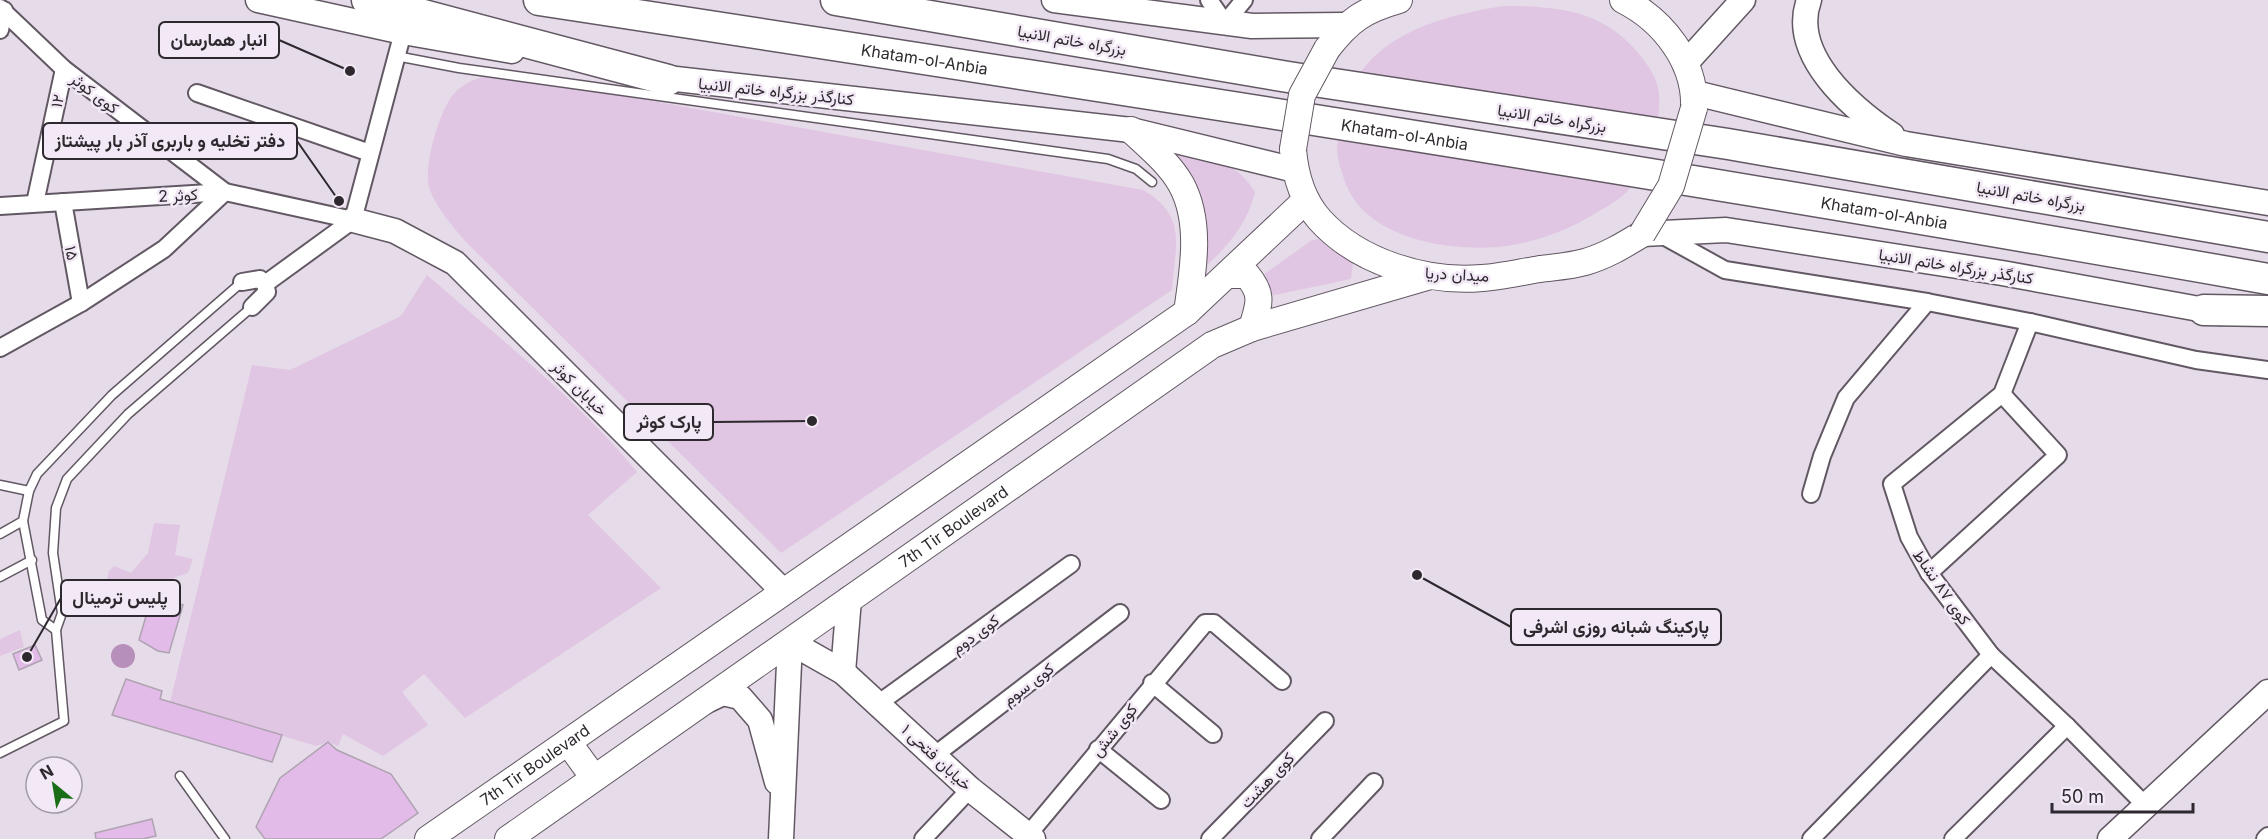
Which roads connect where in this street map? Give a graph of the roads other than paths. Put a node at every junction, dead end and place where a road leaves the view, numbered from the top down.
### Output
1 (258, 0) edge
2 (367, 0) edge
3 (539, 0) edge
4 (836, 0) edge
5 (1054, 0) edge
6 (1209, 0) edge
7 (1244, 0) edge
8 (1623, 0) edge
9 (1743, 0) edge
10 (1809, 0) edge
11 (1384, 2) edge
12 (2, 9) edge
13 (1225, 23) junction
14 (1345, 25) junction
15 (0, 30) edge
16 (403, 32) junction
17 (396, 56) junction
18 (1685, 64) junction
19 (64, 69) junction
20 (668, 80) junction
21 (197, 93) dead end
22 (1694, 101) junction
23 (1131, 130) junction
24 (1906, 144) junction
25 (370, 153) junction
26 (1294, 160) junction
27 (1152, 182) dead end
28 (225, 192) junction
29 (1306, 200) junction
30 (63, 202) junction
31 (35, 203) junction
32 (2268, 203) edge
33 (0, 206) edge
34 (353, 220) junction
35 (1651, 234) junction
36 (2268, 237) edge
37 (1228, 274) junction
38 (1430, 276) junction
39 (2268, 279) edge
40 (242, 282) joint
41 (265, 284) junction
42 (1927, 302) junction
43 (81, 303) junction
44 (252, 307) joint
45 (2204, 310) junction
46 (2268, 310) edge
47 (1187, 312) junction
48 (2030, 322) junction
49 (2268, 322) edge
50 (1252, 328) junction
51 (0, 348) edge
52 (2268, 370) edge
53 (2002, 393) junction
54 (0, 485) edge
55 (29, 491) junction
56 (1811, 494) dead end
57 (23, 521) junction
58 (0, 534) edge
59 (32, 560) junction
60 (1071, 564) dead end
61 (1929, 573) junction
62 (0, 577) edge
63 (783, 591) junction
64 (849, 599) junction
65 (1120, 613) dead end
66 (56, 630) junction
67 (790, 642) junction
68 (1991, 655) junction
69 (843, 672) junction
70 (1282, 681) dead end
71 (1152, 683) junction
72 (2267, 694) edge
73 (879, 703) junction
74 (695, 707) junction
75 (1325, 721) dead end
76 (2067, 726) junction
77 (1213, 734) dead end
78 (568, 742) junction
79 (1098, 749) junction
80 (0, 753) edge
81 (935, 755) junction
82 (180, 776) dead end
83 (594, 778) junction
84 (1374, 782) dead end
85 (970, 789) junction
86 (1161, 800) dead end
87 (783, 805) junction
88 (2145, 805) junction
89 (1031, 837) edge
90 (225, 839) edge
91 (429, 839) edge
92 (508, 839) edge
93 (781, 839) edge
94 (923, 839) edge
95 (1210, 839) edge
96 (1320, 839) edge
97 (1811, 839) edge
98 (1953, 839) edge
99 (2110, 839) edge

1 - 16 main road, کنارگذر بزرگراه خاتم الانبیا
2 - 20 highway
3 - 39 highway, Khatam-ol-Anbia
4 - 36 highway, بزرگراه خاتم الانبیا
5 - 13 main road
6 - 13 street
7 - 13 street
8 - 18 main road
9 - 18 main road
10 - 24 main road
11 - 14 main road
12 - 15 street
12 - 19 street, کوی کوثر
13 - 14 main road
14 - 26 main road, bridge
16 - 17 street
16 - 20 main road, کنارگذر بزرگراه خاتم الانبیا
17 - 25 street
17 - 27 lane
18 - 22 main road
19 - 28 street, کوی کوثر
19 - 31 street, ۱۲
20 - 23 main road, کنارگذر بزرگراه خاتم الانبیا
21 - 25 street
22 - 24 main road
22 - 35 main road, bridge
23 - 26 main road, کنارگذر بزرگراه خاتم الانبیا
23 - 47 main road
24 - 32 main road
25 - 34 street
26 - 29 main road, میدان دریا
28 - 30 street, کوثر 2
28 - 34 street, کوثر 2
28 - 43 street
29 - 37 main road, 7th Tir Boulevard
29 - 38 main road, میدان دریا
30 - 31 street, کوثر 2
30 - 43 street, ۱۵
31 - 33 street, کوثر 2
34 - 41 street
34 - 63 main road, خیابان کوثر
35 - 38 main road, میدان دریا
35 - 42 street
35 - 45 main road, کنارگذر بزرگراه خاتم الانبیا
37 - 47 main road, 7th Tir Boulevard
37 - 50 main road
38 - 50 main road, 7th Tir Boulevard
40 - 41 street
40 - 55 lane
41 - 44 street
42 - 48 street
42 - 56 street
43 - 51 street
44 - 66 lane
45 - 46 highway
45 - 49 main road, کنارگذر بزرگراه خاتم الانبیا
47 - 63 main road, 7th Tir Boulevard
48 - 52 street
48 - 53 street, کوی ۸۷ نشاط
50 - 64 main road, 7th Tir Boulevard
53 - 61 street, کوی ۸۷ نشاط
53 - 61 street
54 - 55 lane
55 - 57 lane
57 - 58 lane
57 - 59 lane
59 - 62 lane
59 - 66 lane
60 - 73 street, کوی دوم
61 - 68 street, کوی ۸۷ نشاط
63 - 78 main road, 7th Tir Boulevard
64 - 67 main road, 7th Tir Boulevard
64 - 69 main road
65 - 81 street, کوی سوم
66 - 80 lane
67 - 69 main road, خیابان فتحی ۱
67 - 74 main road, 7th Tir Boulevard
67 - 87 main road
68 - 76 street, کوی ۸۷ نشاط
68 - 97 street
69 - 73 main road, خیابان فتحی ۱
70 - 71 street, کوی شش
71 - 77 street
71 - 79 street, کوی شش
72 - 88 main road
73 - 81 main road, خیابان فتحی ۱
74 - 83 main road, 7th Tir Boulevard
74 - 87 main road
75 - 95 street, کوی هشت
76 - 88 street, کوی ۸۷ نشاط
76 - 98 street
78 - 83 main road
78 - 91 main road, 7th Tir Boulevard
79 - 86 street
79 - 89 street, کوی شش
81 - 85 main road, خیابان فتحی ۱
82 - 90 lane
83 - 92 main road, 7th Tir Boulevard
84 - 96 street
85 - 89 main road, خیابان فتحی ۱
85 - 94 street
87 - 93 main road
88 - 99 main road

